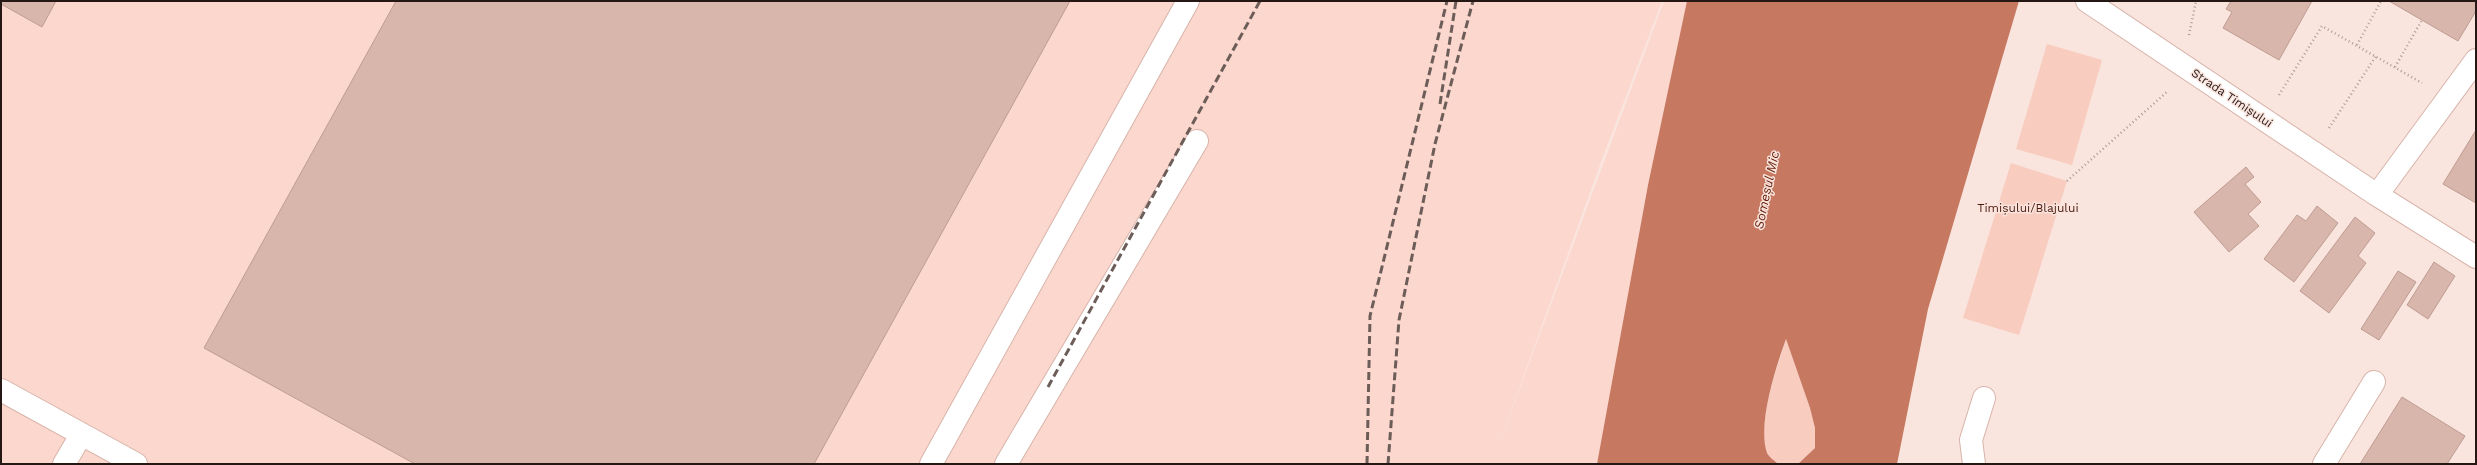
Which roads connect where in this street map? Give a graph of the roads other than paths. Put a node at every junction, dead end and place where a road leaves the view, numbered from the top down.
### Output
1 (1188, 1) edge
2 (2087, 1) edge
3 (2476, 60) edge
4 (1196, 141) dead end
5 (2377, 195) junction
6 (2476, 257) edge
7 (2374, 382) dead end
8 (1, 390) edge
9 (1984, 398) dead end
10 (81, 435) junction
11 (64, 464) edge
12 (136, 464) edge
13 (931, 464) edge
14 (1006, 464) edge
15 (1974, 464) edge
16 (2324, 464) edge

1 - 13 street
2 - 5 street, Strada Timișului
3 - 5 street
4 - 14 street
5 - 6 street, Strada Timișului
7 - 16 street
8 - 10 street
9 - 15 street
10 - 11 street
10 - 12 street

